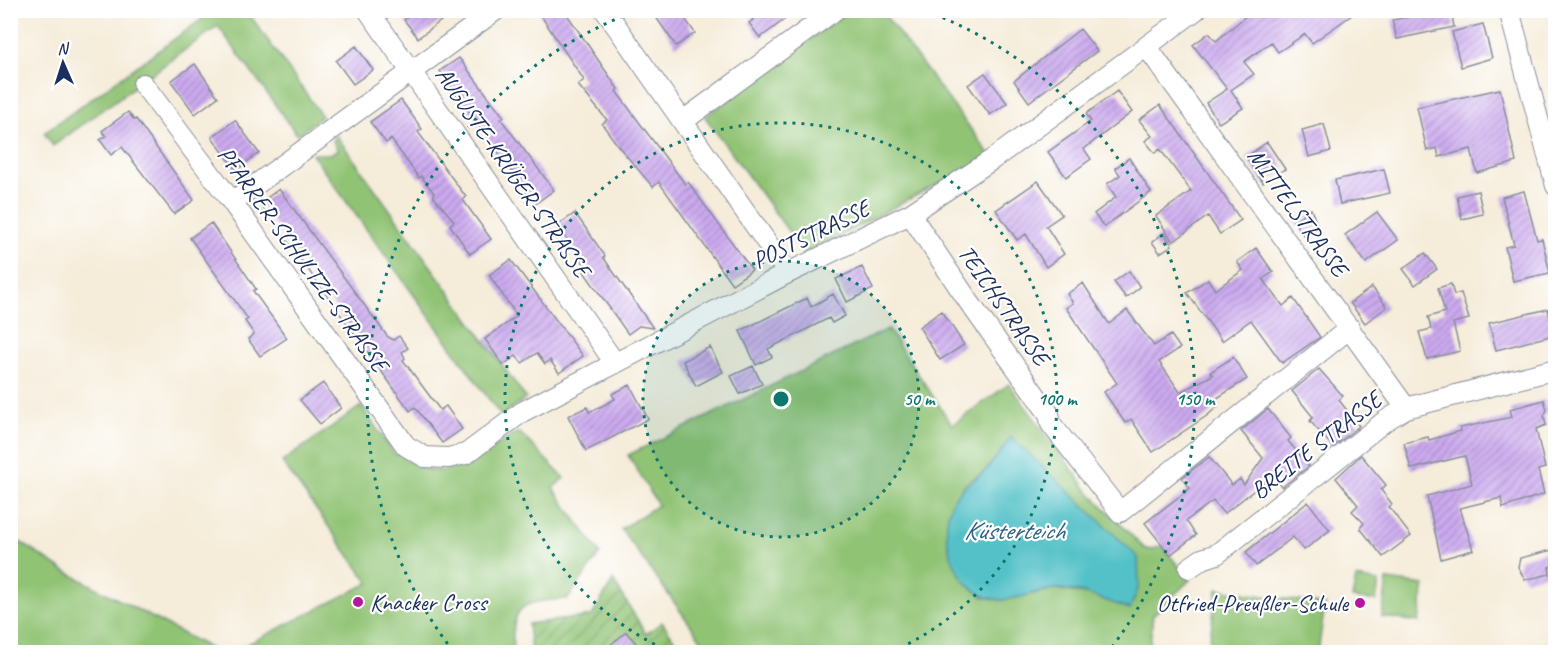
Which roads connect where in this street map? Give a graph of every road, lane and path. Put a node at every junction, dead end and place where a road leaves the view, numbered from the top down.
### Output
1 (368, 10) edge
2 (496, 10) edge
3 (605, 10) edge
4 (835, 10) edge
5 (1196, 10) edge
6 (1509, 10) edge
7 (1147, 47) junction
8 (412, 71) junction
9 (143, 84) dead end
10 (682, 121) junction
11 (1556, 186) edge
12 (232, 202) junction
13 (910, 214) junction
14 (788, 273) junction
15 (1350, 328) junction
16 (615, 363) junction
17 (1556, 369) edge
18 (1407, 408) junction
19 (426, 457) joint
20 (1190, 568) dead end

1 - 8 street, AUGUSTE-KRÜGER-STRASSE
2 - 8 street
3 - 10 street
4 - 10 street
5 - 7 street, POSTSTRASSE
6 - 11 street
7 - 13 street, POSTSTRASSE
7 - 15 street, MITTELSTRASSE
8 - 12 street
8 - 16 street, AUGUSTE-KRÜGER-STRASSE
9 - 12 street, PFARRER-SCHULTZE-STRASSE
10 - 14 street
12 - 19 street, PFARRER-SCHULTZE-STRASSE
13 - 14 street, POSTSTRASSE
13 - 15 street, TEICHSTRASSE
14 - 16 street, POSTSTRASSE
15 - 18 street, MITTELSTRASSE
16 - 19 street, POSTSTRASSE
17 - 18 street, BREITE STRASSE
18 - 20 street, BREITE STRASSE

